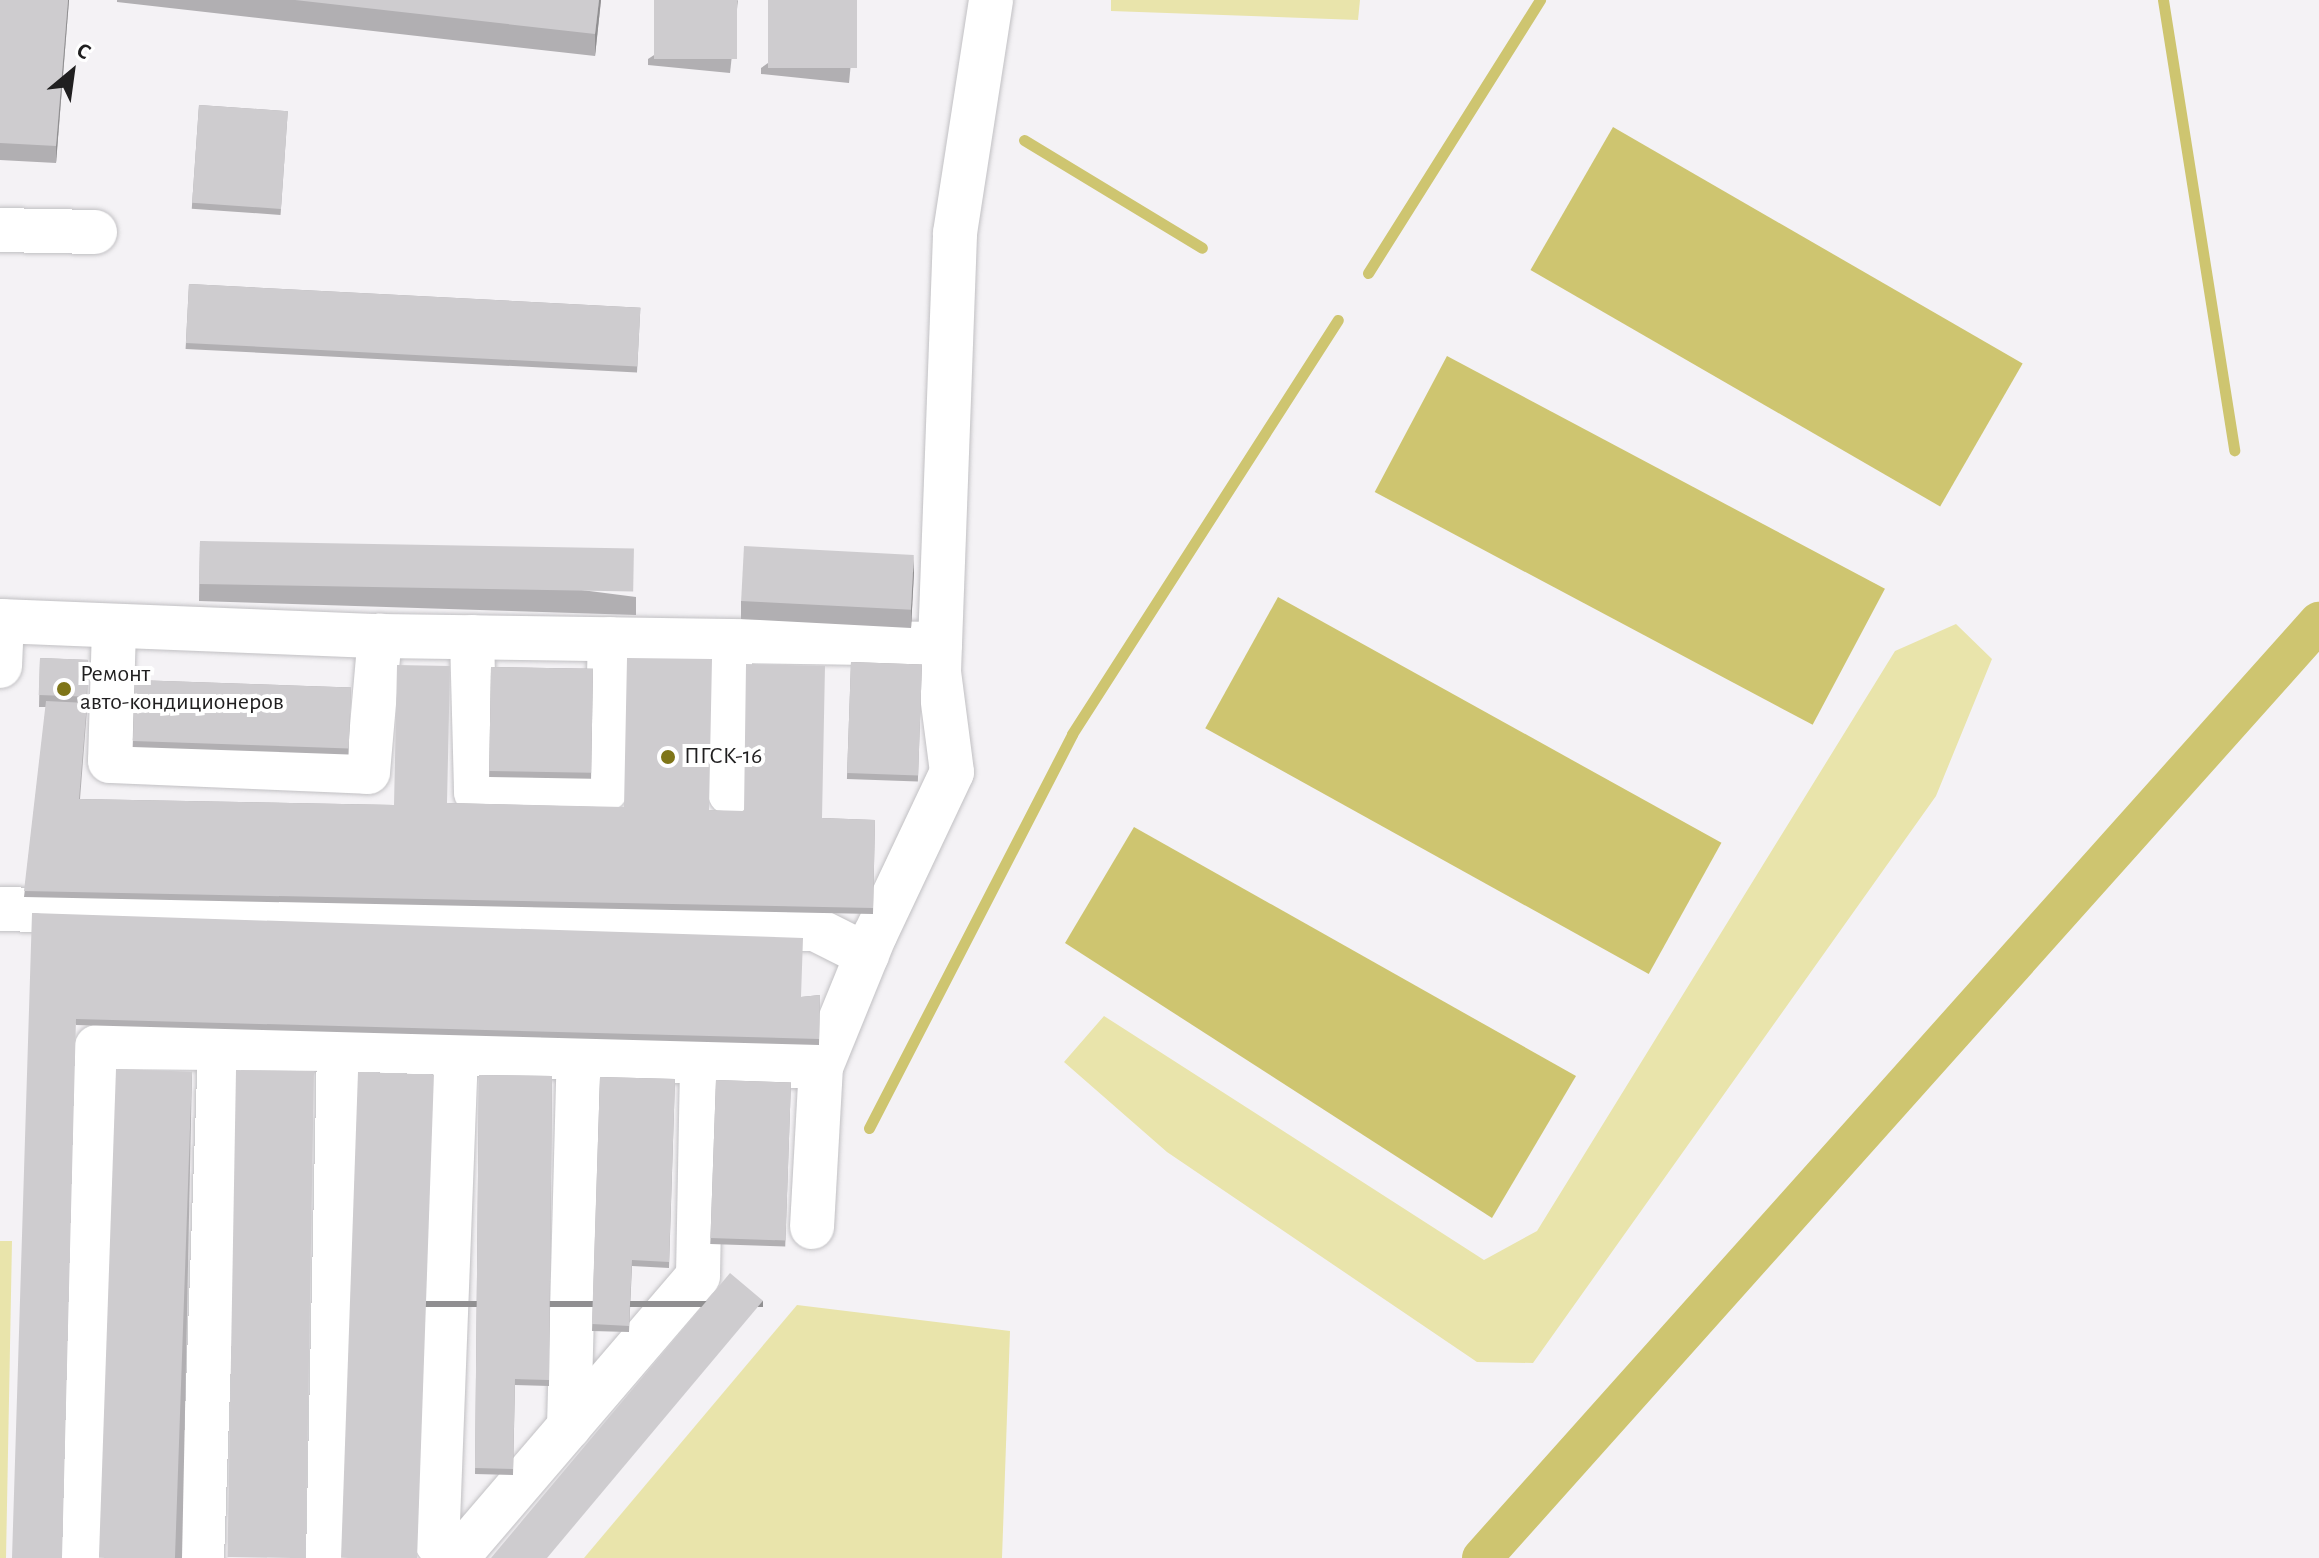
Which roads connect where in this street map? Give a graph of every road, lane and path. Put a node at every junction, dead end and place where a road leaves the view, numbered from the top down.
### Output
1 (991, 0) edge
2 (0, 230) edge
3 (95, 232) dead end
4 (1, 621) edge
5 (114, 628) junction
6 (380, 636) junction
7 (472, 637) junction
8 (610, 639) junction
9 (730, 641) junction
10 (940, 644) junction
11 (0, 666) edge
12 (730, 793) dead end
13 (0, 909) edge
14 (867, 955) junction
15 (220, 1048) junction
16 (339, 1049) junction
17 (456, 1053) junction
18 (579, 1057) junction
19 (702, 1061) junction
20 (821, 1067) junction
21 (812, 1227) dead end
22 (569, 1427) junction
23 (84, 1558) edge
24 (202, 1558) edge
25 (328, 1558) edge

1 - 10 lane
2 - 3 lane
4 - 5 lane
4 - 11 lane
5 - 6 lane
5 - 6 lane
6 - 7 lane
7 - 8 lane
7 - 8 lane
8 - 9 lane
9 - 10 lane
9 - 12 lane
10 - 14 lane
13 - 14 lane
14 - 20 lane
15 - 16 lane
15 - 23 lane
15 - 24 lane
16 - 17 lane
16 - 25 lane
17 - 18 lane
17 - 22 lane
18 - 19 lane
18 - 22 lane
19 - 20 lane
19 - 22 lane
20 - 21 lane

